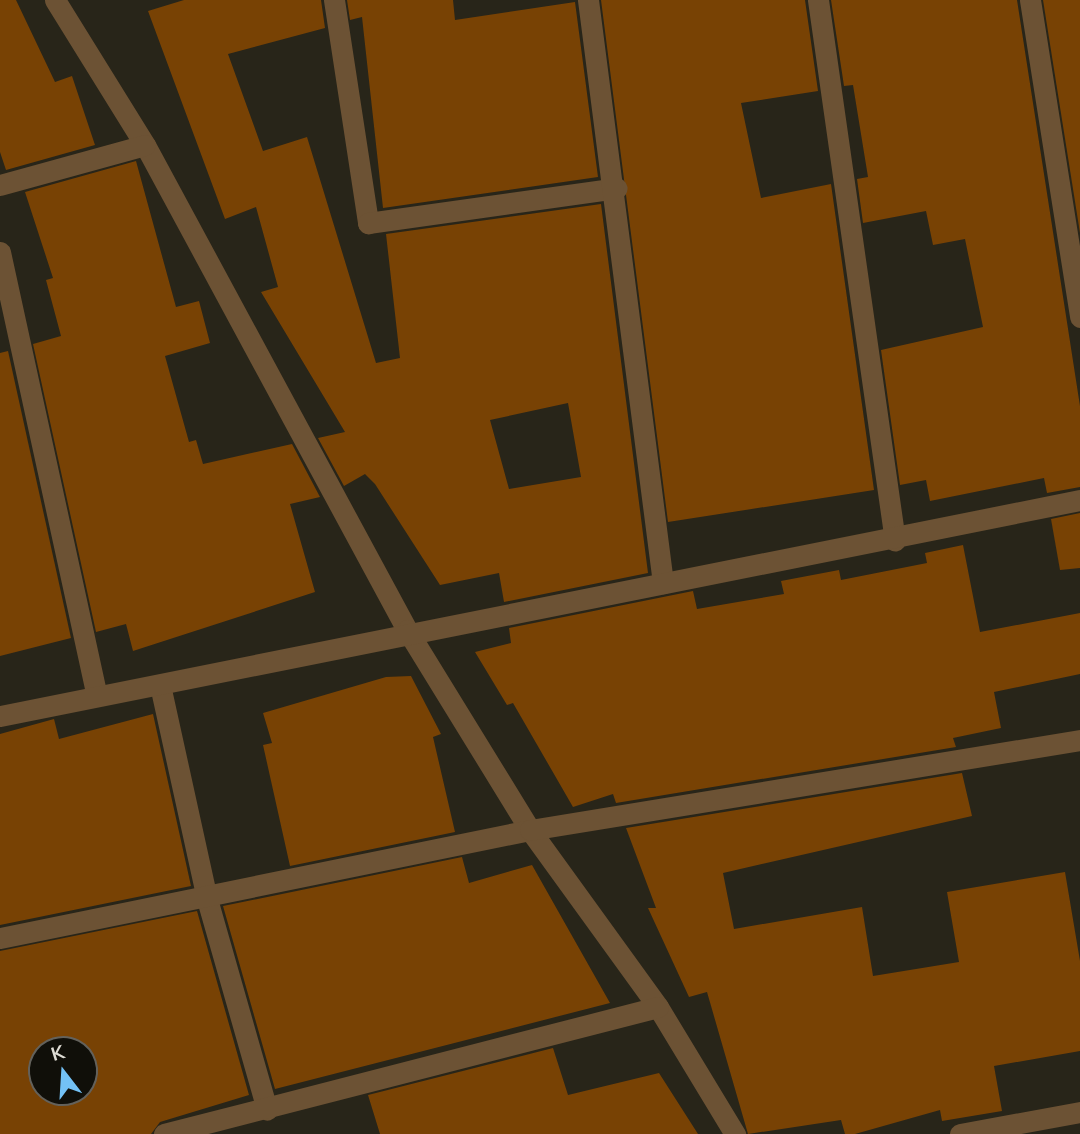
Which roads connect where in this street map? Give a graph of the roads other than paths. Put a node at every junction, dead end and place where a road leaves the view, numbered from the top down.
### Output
1 (55, 0) edge
2 (334, 0) edge
3 (588, 0) edge
4 (818, 0) edge
5 (1030, 0) edge
6 (145, 145) junction
7 (0, 185) edge
8 (617, 188) junction
9 (0, 252) edge
10 (1075, 258) edge
11 (1080, 317) edge
12 (1080, 500) edge
13 (895, 541) junction
14 (663, 583) junction
15 (407, 630) junction
16 (160, 685) junction
17 (97, 696) junction
18 (0, 716) edge
19 (1080, 740) edge
20 (530, 830) junction
21 (207, 899) junction
22 (0, 938) edge
23 (658, 1007) junction
24 (267, 1110) junction
25 (1080, 1112) edge
26 (164, 1134) edge
27 (736, 1134) edge
28 (960, 1134) edge

1 - 6 street
2 - 8 street
3 - 8 street
4 - 13 street
5 - 10 street
6 - 7 street
6 - 15 street
8 - 14 street
9 - 17 street
10 - 11 street
12 - 13 street
13 - 14 street
14 - 15 street
15 - 16 street
15 - 20 street
16 - 17 street
16 - 21 street
17 - 18 street
19 - 20 street
20 - 21 street
20 - 23 street
21 - 22 street
21 - 24 street
23 - 24 street
23 - 27 street
24 - 26 street
25 - 28 street

